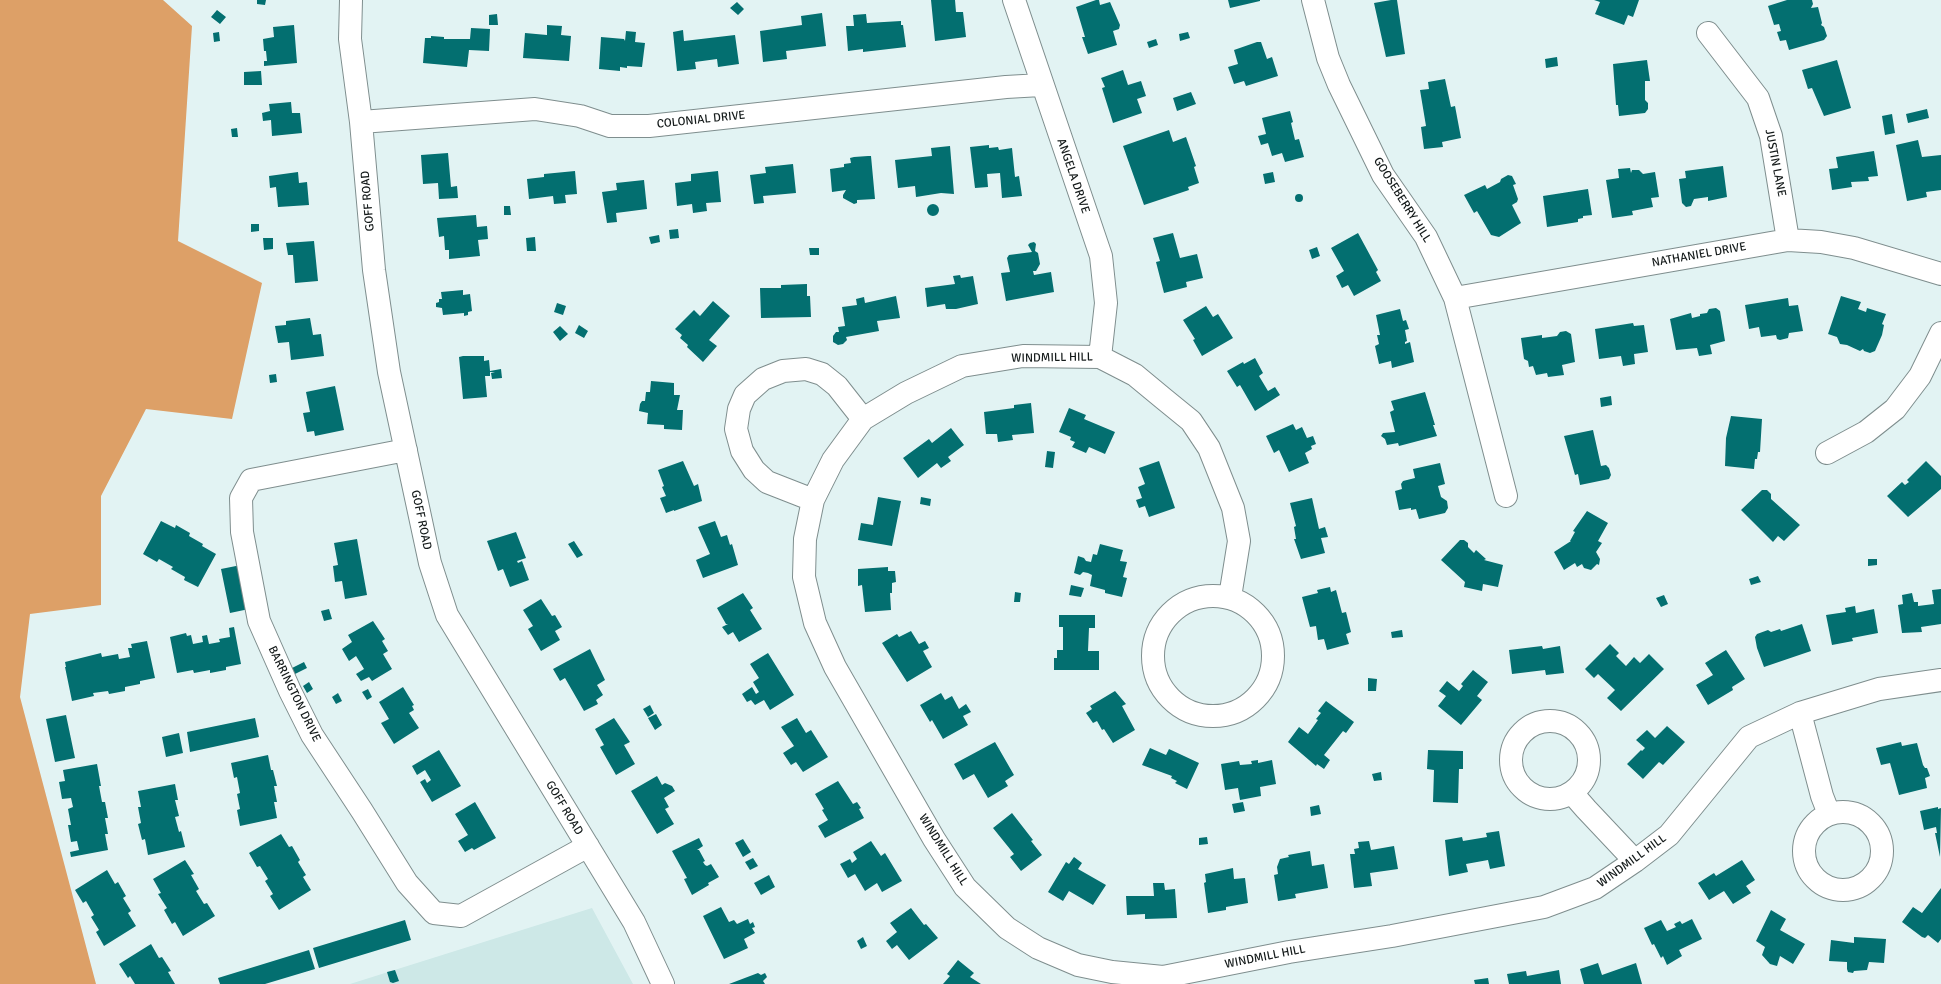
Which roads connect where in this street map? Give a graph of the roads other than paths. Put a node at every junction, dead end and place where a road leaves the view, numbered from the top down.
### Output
1 (351, 0) edge
2 (1014, 0) edge
3 (1313, 0) edge
4 (1708, 32) dead end
5 (1041, 84) junction
6 (361, 122) junction
7 (1788, 240) junction
8 (1941, 274) edge
9 (1455, 298) junction
10 (1941, 332) edge
11 (1100, 357) junction
12 (863, 419) junction
13 (406, 450) junction
14 (1827, 453) dead end
15 (1506, 496) dead end
16 (813, 500) junction
17 (1230, 597) junction
18 (1941, 680) edge
19 (1800, 713) junction
20 (1572, 793) dead end
21 (1829, 814) dead end
22 (588, 846) junction
23 (1635, 862) junction
24 (663, 984) edge

1 - 6 street, GOFF ROAD
2 - 5 street, ANGELA DRIVE
3 - 9 street, GOOSEBERRY HILL
4 - 7 street, JUSTIN LANE
5 - 6 street, COLONIAL DRIVE
5 - 11 street, ANGELA DRIVE
6 - 13 street, GOFF ROAD
7 - 8 street, NATHANIEL DRIVE
7 - 9 street, NATHANIEL DRIVE
9 - 15 street, GOOSEBERRY HILL
10 - 14 street
11 - 12 street, WINDMILL HILL
11 - 17 street, WINDMILL HILL
12 - 16 street, WINDMILL HILL
12 - 16 street
13 - 22 street, GOFF ROAD
13 - 22 street, BARRINGTON DRIVE
16 - 23 street, WINDMILL HILL
17 - 17 street
18 - 19 street, WINDMILL HILL
19 - 21 street
19 - 23 street, WINDMILL HILL
20 - 23 street
22 - 24 street, GOFF ROAD

